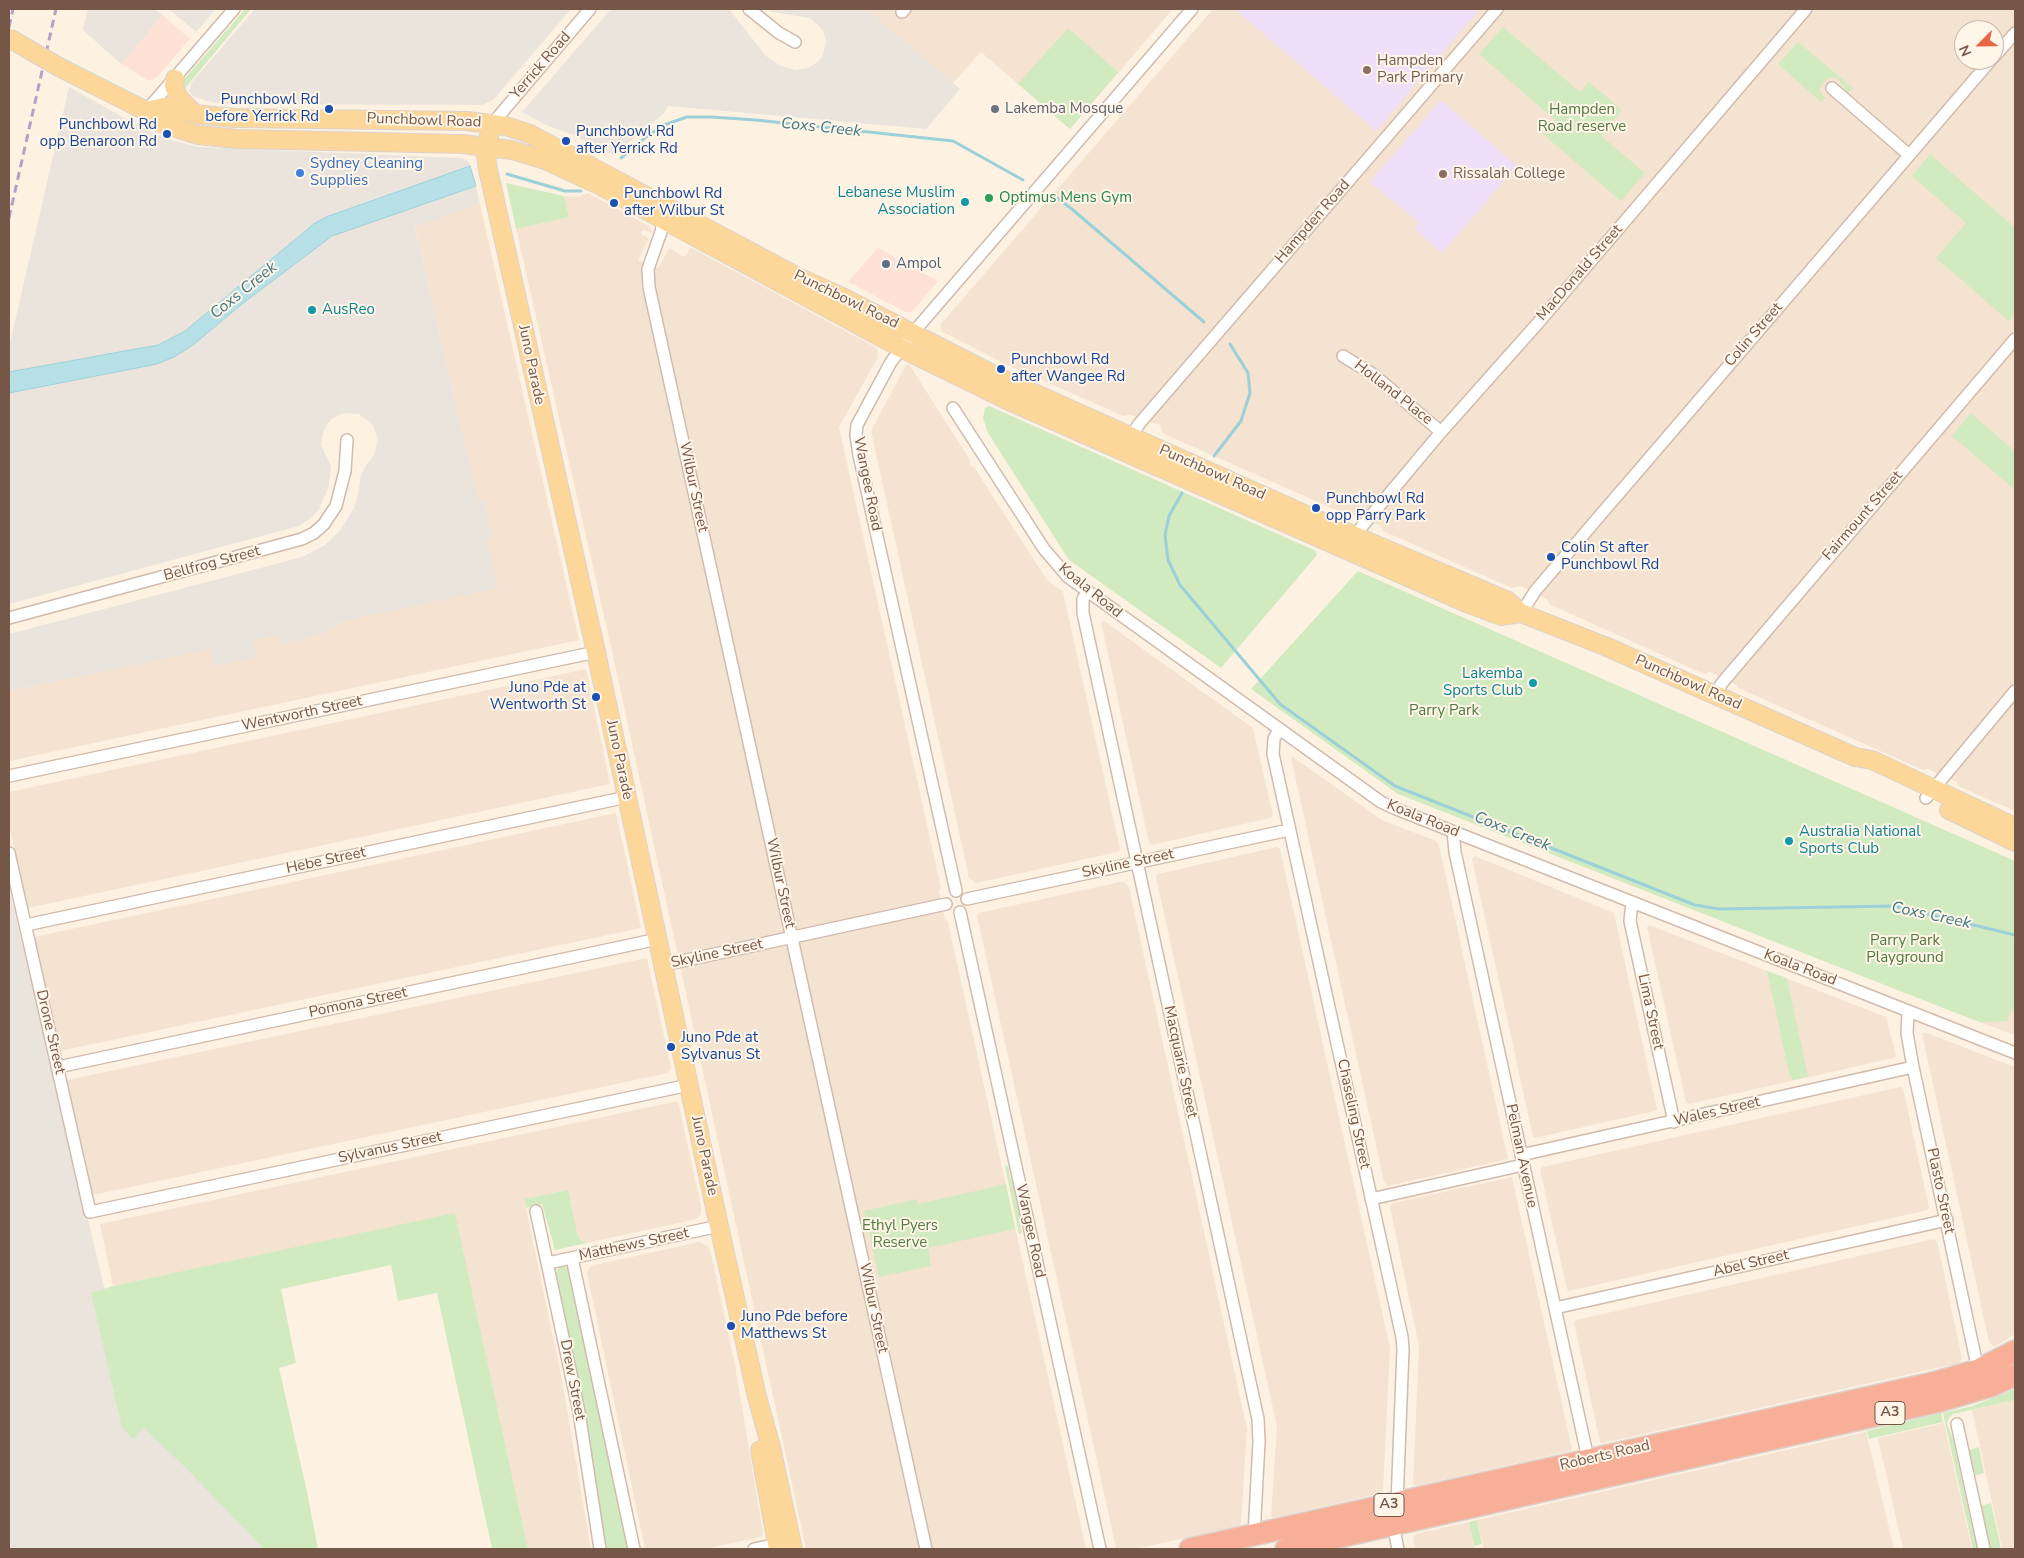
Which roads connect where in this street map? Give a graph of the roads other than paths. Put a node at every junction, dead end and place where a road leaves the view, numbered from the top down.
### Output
1 (234, 9) edge
2 (590, 9) edge
3 (749, 9) edge
4 (1192, 9) edge
5 (1497, 9) edge
6 (1806, 9) edge
7 (2015, 33) edge
8 (9, 38) edge
9 (795, 42) dead end
10 (2004, 46) edge
11 (1983, 70) edge
12 (174, 79) junction
13 (1832, 88) dead end
14 (146, 111) junction
15 (194, 114) junction
16 (492, 124) junction
17 (486, 146) junction
18 (1909, 155) junction
19 (660, 217) junction
20 (2015, 339) edge
21 (906, 341) junction
22 (1343, 356) dead end
23 (953, 408) dead end
24 (1441, 432) junction
25 (1131, 437) junction
26 (347, 440) dead end
27 (1354, 536) junction
28 (1087, 592) junction
29 (1521, 613) junction
30 (9, 618) edge
31 (596, 652) junction
32 (2015, 691) edge
33 (1715, 695) junction
34 (1279, 728) junction
35 (9, 776) edge
36 (1929, 794) junction
37 (627, 797) junction
38 (2015, 827) edge
39 (1289, 830) junction
40 (1453, 832) junction
41 (2015, 842) edge
42 (9, 853) edge
43 (1137, 862) junction
44 (956, 890) junction
45 (968, 899) junction
46 (1632, 902) junction
47 (946, 904) junction
48 (960, 912) junction
49 (26, 925) junction
50 (792, 938) junction
51 (658, 939) junction
52 (664, 965) junction
53 (1908, 1012) junction
54 (2015, 1053) edge
55 (58, 1067) junction
56 (1913, 1067) junction
57 (689, 1085) junction
58 (1674, 1122) junction
59 (1522, 1160) junction
60 (1371, 1199) junction
61 (536, 1211) dead end
62 (90, 1212) joint
63 (1946, 1220) junction
64 (719, 1226) junction
65 (572, 1258) junction
66 (548, 1263) junction
67 (1555, 1308) junction
68 (2015, 1351) edge
69 (1978, 1370) junction
70 (2015, 1375) edge
71 (1958, 1424) dead end
72 (1590, 1470) junction
73 (1397, 1503) junction
74 (1393, 1525) junction
75 (1254, 1535) junction
76 (782, 1548) edge
77 (600, 1549) edge
78 (634, 1549) edge
79 (754, 1549) edge
80 (926, 1549) edge
81 (1100, 1549) edge
82 (1190, 1549) edge
83 (1286, 1549) edge
84 (1398, 1549) edge
85 (1984, 1549) edge

1 - 12 street
2 - 16 street, Yerrick Road
3 - 9 street
4 - 21 street, Wangee Road
5 - 25 street, Hampden Road
6 - 24 street, MacDonald Street
7 - 10 street
8 - 14 main road, Punchbowl Road, bridge
11 - 18 street, Colin Street
12 - 14 street
12 - 15 main road
13 - 18 street
14 - 15 main road, Punchbowl Road
14 - 17 main road, Punchbowl Road
15 - 16 main road, Punchbowl Road
16 - 17 main road, Juno Parade
16 - 21 main road, Punchbowl Road
17 - 19 main road, Punchbowl Road
17 - 31 main road, Juno Parade
18 - 29 street, Colin Street
19 - 21 main road, Punchbowl Road
19 - 50 street, Wilbur Street
20 - 33 street, Fairmount Street
21 - 25 main road, Punchbowl Road
21 - 29 main road, Punchbowl Road
21 - 44 street, Wangee Road
22 - 24 street, Holland Place
23 - 28 street, Koala Road
24 - 27 street, MacDonald Street
25 - 27 main road, Punchbowl Road
26 - 30 street, Bellfrog Street
27 - 29 main road, Punchbowl Road
28 - 34 street, Koala Road
28 - 43 street, Macquarie Street
29 - 33 main road, Punchbowl Road
31 - 35 street, Wentworth Street
31 - 37 main road, Juno Parade
32 - 36 street
33 - 36 main road, Punchbowl Road
34 - 39 street, Chaseling Street
34 - 40 street, Koala Road
36 - 38 main road, Punchbowl Road
36 - 41 main road, Punchbowl Road
37 - 49 street, Hebe Street
37 - 51 main road, Juno Parade
39 - 43 street, Skyline Street
39 - 60 street, Chaseling Street
40 - 46 street, Koala Road
40 - 59 street, Pelman Avenue
42 - 49 street, Drone Street
43 - 45 street, Skyline Street
43 - 75 street, Macquarie Street
44 - 45 street
44 - 47 street
45 - 48 street
46 - 53 street, Koala Road
46 - 58 street, Lima Street
47 - 48 street
47 - 50 street, Skyline Street
48 - 81 street, Wangee Road
49 - 55 street, Drone Street
50 - 52 street, Skyline Street
50 - 80 street, Wilbur Street
51 - 52 main road, Juno Parade
51 - 55 street, Pomona Street
52 - 57 main road, Juno Parade
53 - 54 street, Koala Road
53 - 56 street, Plasto Street
55 - 62 street, Drone Street
56 - 58 street, Wales Street
56 - 63 street, Plasto Street
57 - 62 street, Sylvanus Street
57 - 64 main road, Juno Parade
58 - 59 street, Wales Street
59 - 60 street, Wales Street
59 - 67 street, Pelman Avenue
60 - 73 street, Chaseling Street
61 - 66 street, Drew Street
63 - 67 street, Abel Street
63 - 69 street, Plasto Street
64 - 65 street, Matthews Street
64 - 76 main road, Juno Parade
65 - 66 street, Matthews Street
65 - 78 street, Drew Street
66 - 77 street, Drew Street
67 - 72 street, Pelman Avenue
68 - 69 highway, Roberts Road / A3
69 - 72 highway, Roberts Road / A3
70 - 72 highway, Roberts Road / A3
71 - 85 street
72 - 73 highway, Roberts Road / A3
72 - 74 highway, Roberts Road / A3
73 - 75 highway, Roberts Road / A3
74 - 83 highway, Roberts Road / A3
74 - 84 street
75 - 82 highway, Roberts Road / A3
76 - 79 street

